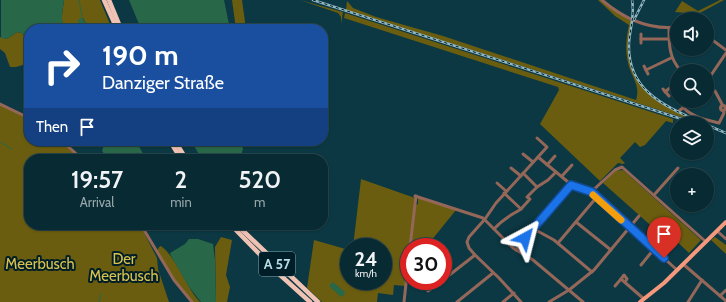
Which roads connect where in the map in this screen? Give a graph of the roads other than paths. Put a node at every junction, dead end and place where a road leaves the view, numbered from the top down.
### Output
1 (104, 0) edge
2 (109, 0) edge
3 (602, 0) edge
4 (115, 24) edge
5 (119, 24) edge
6 (669, 28) joint
7 (641, 34) dead end
8 (641, 39) junction
9 (669, 39) junction
10 (714, 42) edge
11 (641, 43) dead end
12 (726, 52) edge
13 (671, 58) junction
14 (676, 64) edge
15 (644, 66) dead end
16 (646, 70) junction
17 (714, 70) edge
18 (648, 74) dead end
19 (670, 87) edge
20 (715, 92) dead end
21 (669, 96) dead end
22 (0, 104) edge
23 (682, 108) edge
24 (684, 108) edge
25 (678, 111) dead end
26 (24, 116) edge
27 (537, 138) dead end
28 (68, 146) edge
29 (76, 154) edge
30 (523, 154) dead end
31 (555, 156) dead end
32 (538, 157) junction
33 (533, 162) junction
34 (547, 165) junction
35 (572, 166) dead end
36 (511, 168) dead end
37 (556, 172) junction
38 (522, 175) junction
39 (562, 176) junction
40 (670, 177) edge
41 (497, 183) dead end
42 (571, 185) junction
43 (537, 187) junction
44 (505, 192) junction
45 (592, 192) junction
46 (654, 195) junction
47 (596, 198) junction
48 (521, 209) junction
49 (639, 216) dead end
50 (485, 220) junction
51 (576, 222) junction
52 (726, 222) edge
53 (630, 227) junction
54 (494, 228) junction
55 (532, 228) junction
56 (143, 230) edge
57 (236, 230) edge
58 (242, 230) edge
59 (717, 231) junction
60 (411, 238) edge
61 (726, 240) edge
62 (705, 241) junction
63 (558, 243) junction
64 (654, 249) junction
65 (516, 250) junction
66 (611, 250) junction
67 (475, 255) junction
68 (683, 264) junction
69 (641, 265) dead end
70 (677, 270) junction
71 (452, 272) edge
72 (592, 272) junction
73 (493, 273) junction
74 (702, 280) junction
75 (615, 286) dead end
76 (406, 290) edge
77 (570, 290) junction
78 (726, 290) edge
79 (514, 293) junction
80 (720, 296) junction
81 (642, 300) edge
82 (726, 301) edge
83 (192, 302) edge
84 (310, 302) edge
85 (318, 302) edge
86 (404, 302) edge
87 (457, 302) edge
88 (503, 302) edge
89 (521, 302) edge
90 (550, 302) edge
91 (584, 302) edge
92 (688, 302) edge

1 - 4 highway
2 - 5 highway
3 - 6 street
6 - 9 street
7 - 8 street
8 - 9 street
8 - 11 street
9 - 13 street
10 - 12 street
12 - 17 street
13 - 14 street
13 - 16 street
15 - 16 street
16 - 18 street
19 - 21 street
20 - 24 street
22 - 26 street
23 - 25 street
27 - 32 street
28 - 29 street
30 - 33 street
31 - 34 street
32 - 33 street
32 - 34 street
33 - 38 street
34 - 37 street
35 - 39 street
36 - 38 street
37 - 39 street
37 - 43 street
38 - 43 street
38 - 44 street
39 - 42 street
40 - 46 street
41 - 44 street
42 - 45 street
42 - 55 street
43 - 48 street
44 - 48 street
44 - 50 street
45 - 46 street
45 - 47 street
46 - 62 street
47 - 51 street
47 - 53 street
48 - 54 street
49 - 53 street
50 - 54 street
50 - 60 street
50 - 67 street
51 - 63 street
51 - 66 street
52 - 59 main road
53 - 64 street
53 - 66 street
54 - 65 street
55 - 63 street
55 - 65 street
56 - 83 street
57 - 84 highway, A 57
58 - 85 highway, A 57
59 - 61 street
59 - 62 main road
62 - 68 main road
63 - 72 street
64 - 69 street
64 - 70 street
65 - 77 street
66 - 72 street
67 - 71 street
67 - 73 street
68 - 70 main road
68 - 74 street
70 - 81 main road
72 - 77 street
73 - 79 street
73 - 87 street
74 - 80 street
74 - 92 street
75 - 81 street
76 - 86 street
77 - 90 street
77 - 91 street
78 - 80 street
79 - 88 street
79 - 89 street
80 - 82 street

